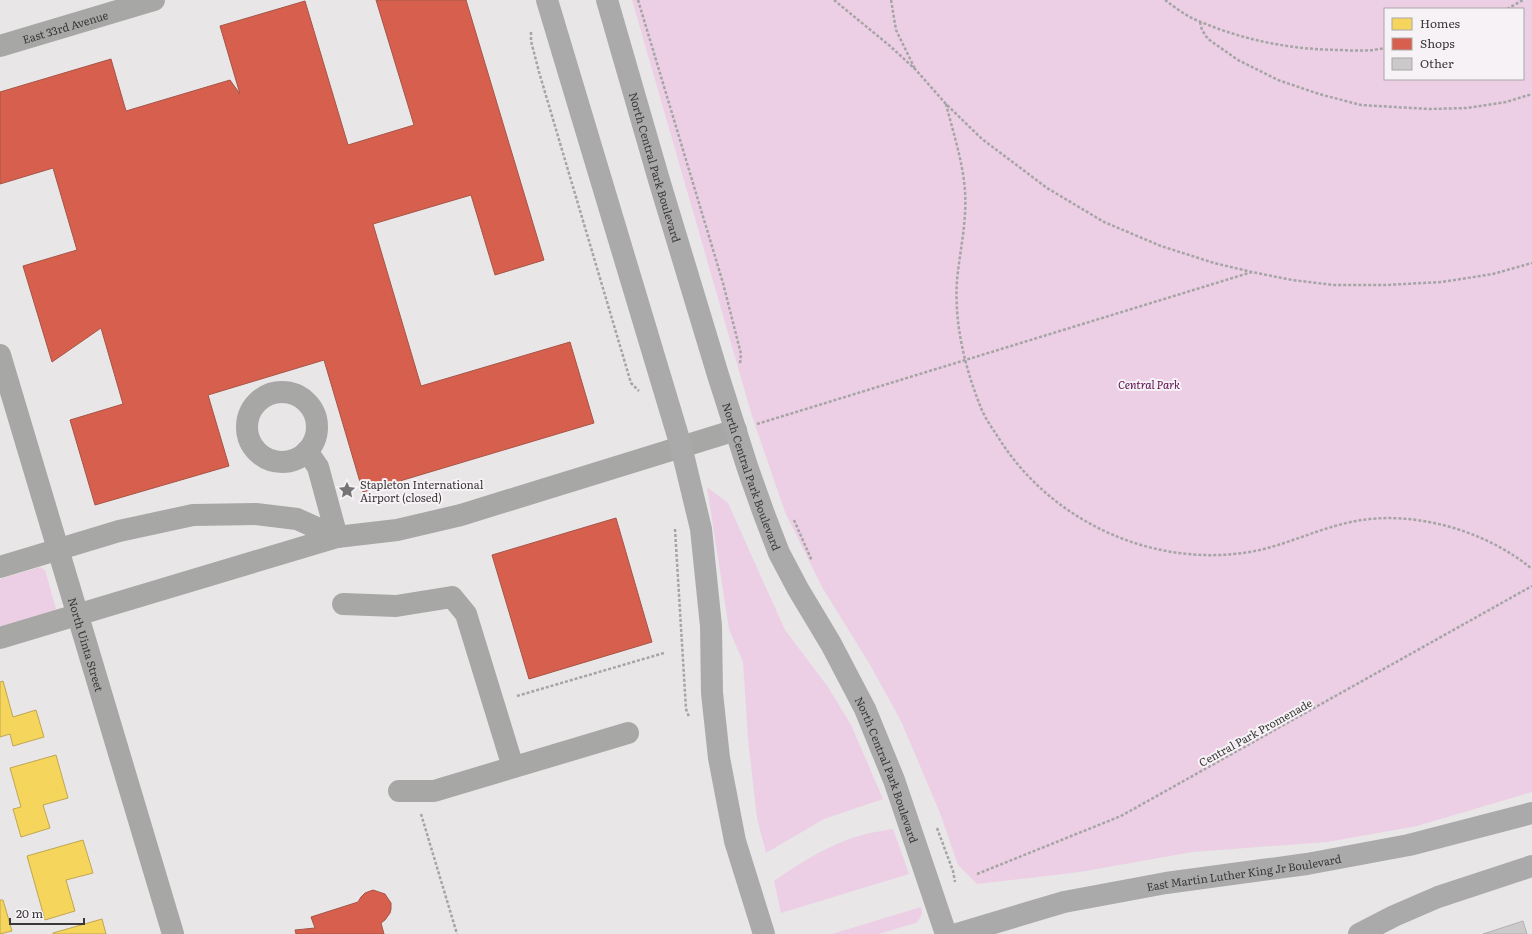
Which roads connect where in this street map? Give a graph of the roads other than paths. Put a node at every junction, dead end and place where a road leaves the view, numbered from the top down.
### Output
1 (154, 0) edge
2 (547, 0) edge
3 (607, 0) edge
4 (0, 46) edge
5 (0, 355) edge
6 (7, 404) edge
7 (736, 430) junction
8 (681, 446) junction
9 (307, 452) dead end
10 (336, 537) junction
11 (58, 549) junction
12 (0, 567) edge
13 (343, 604) dead end
14 (78, 615) junction
15 (0, 638) edge
16 (628, 733) dead end
17 (513, 767) junction
18 (406, 791) road end
19 (1531, 818) edge
20 (1532, 866) edge
21 (173, 934) edge
22 (764, 934) edge
23 (946, 934) edge
24 (957, 934) edge
25 (1359, 934) edge

1 - 4 street, East 33rd Avenue
2 - 8 main road
3 - 7 main road, North Central Park Boulevard
5 - 6 street, North Uinta Street
6 - 11 street, North Uinta Street
7 - 8 street
7 - 23 main road, North Central Park Boulevard
8 - 10 street
8 - 22 main road
9 - 10 street
10 - 11 street
10 - 14 street
11 - 12 street
11 - 14 street, North Uinta Street
13 - 17 street
14 - 15 street
14 - 21 street, North Uinta Street
16 - 17 street
17 - 18 street
19 - 24 main road, East Martin Luther King Jr Boulevard
20 - 25 main road

